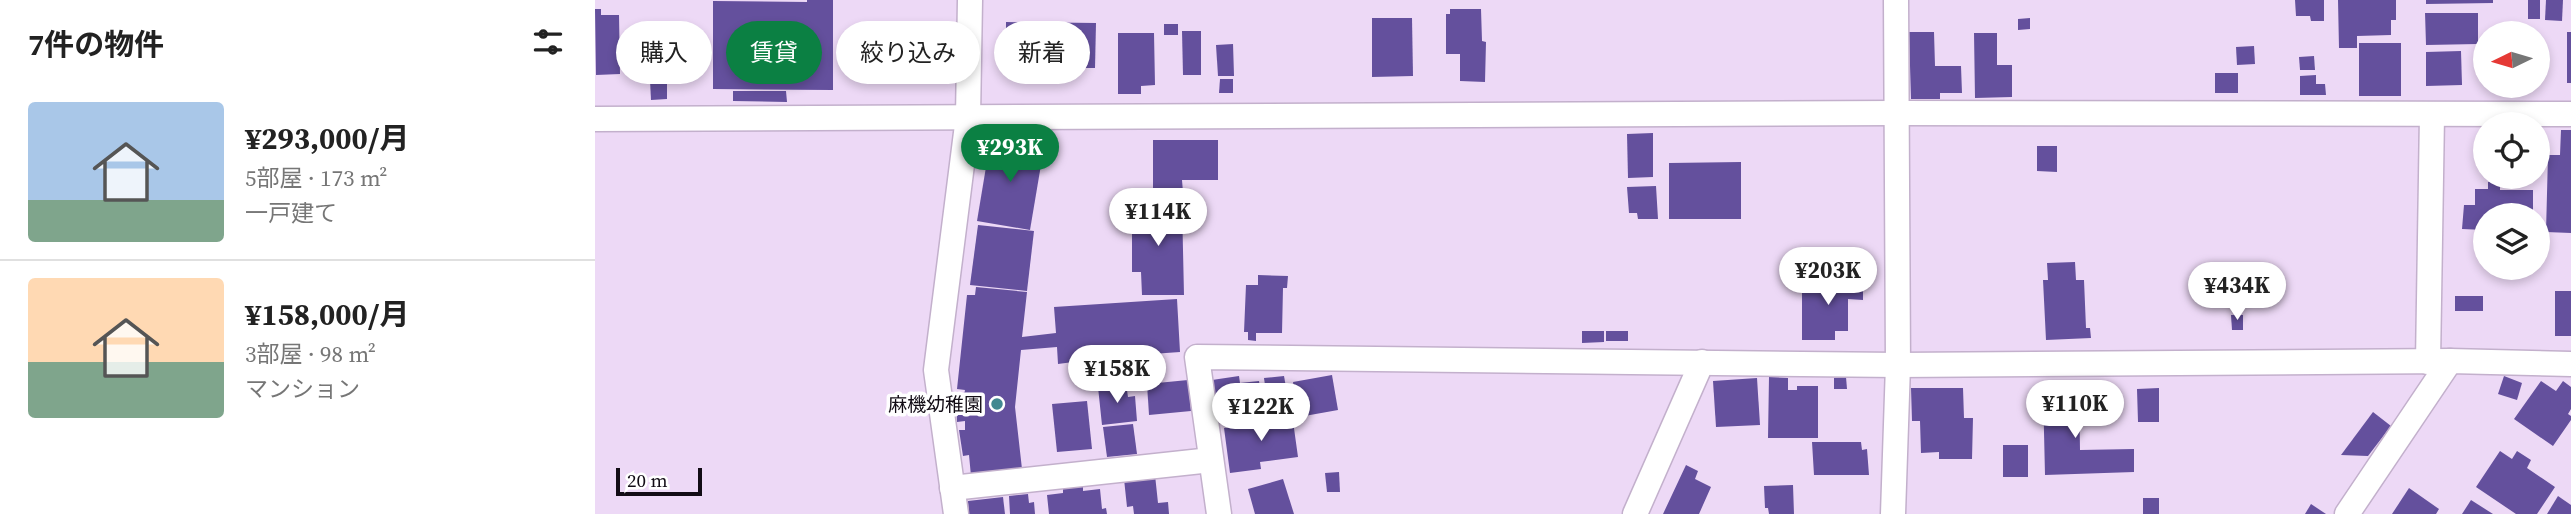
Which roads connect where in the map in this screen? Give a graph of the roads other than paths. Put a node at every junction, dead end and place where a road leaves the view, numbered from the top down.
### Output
1 (970, 0) edge
2 (1896, 0) edge
3 (1895, 113) junction
4 (2571, 114) edge
5 (2432, 115) junction
6 (968, 117) junction
7 (595, 119) edge
8 (1702, 362) junction
9 (2439, 362) junction
10 (2571, 364) edge
11 (1898, 365) junction
12 (1212, 460) junction
13 (952, 488) junction
14 (956, 514) edge
15 (1219, 514) edge
16 (1635, 514) edge
17 (1893, 514) edge
18 (2347, 514) edge

1 - 6 street
2 - 3 street
3 - 5 street
3 - 6 street
3 - 11 street
4 - 5 street
5 - 9 street
6 - 7 street
6 - 13 street
8 - 11 street
8 - 12 street
8 - 16 street
9 - 10 street
9 - 11 street
9 - 18 street
11 - 17 street
12 - 13 street
12 - 15 street
13 - 14 street

